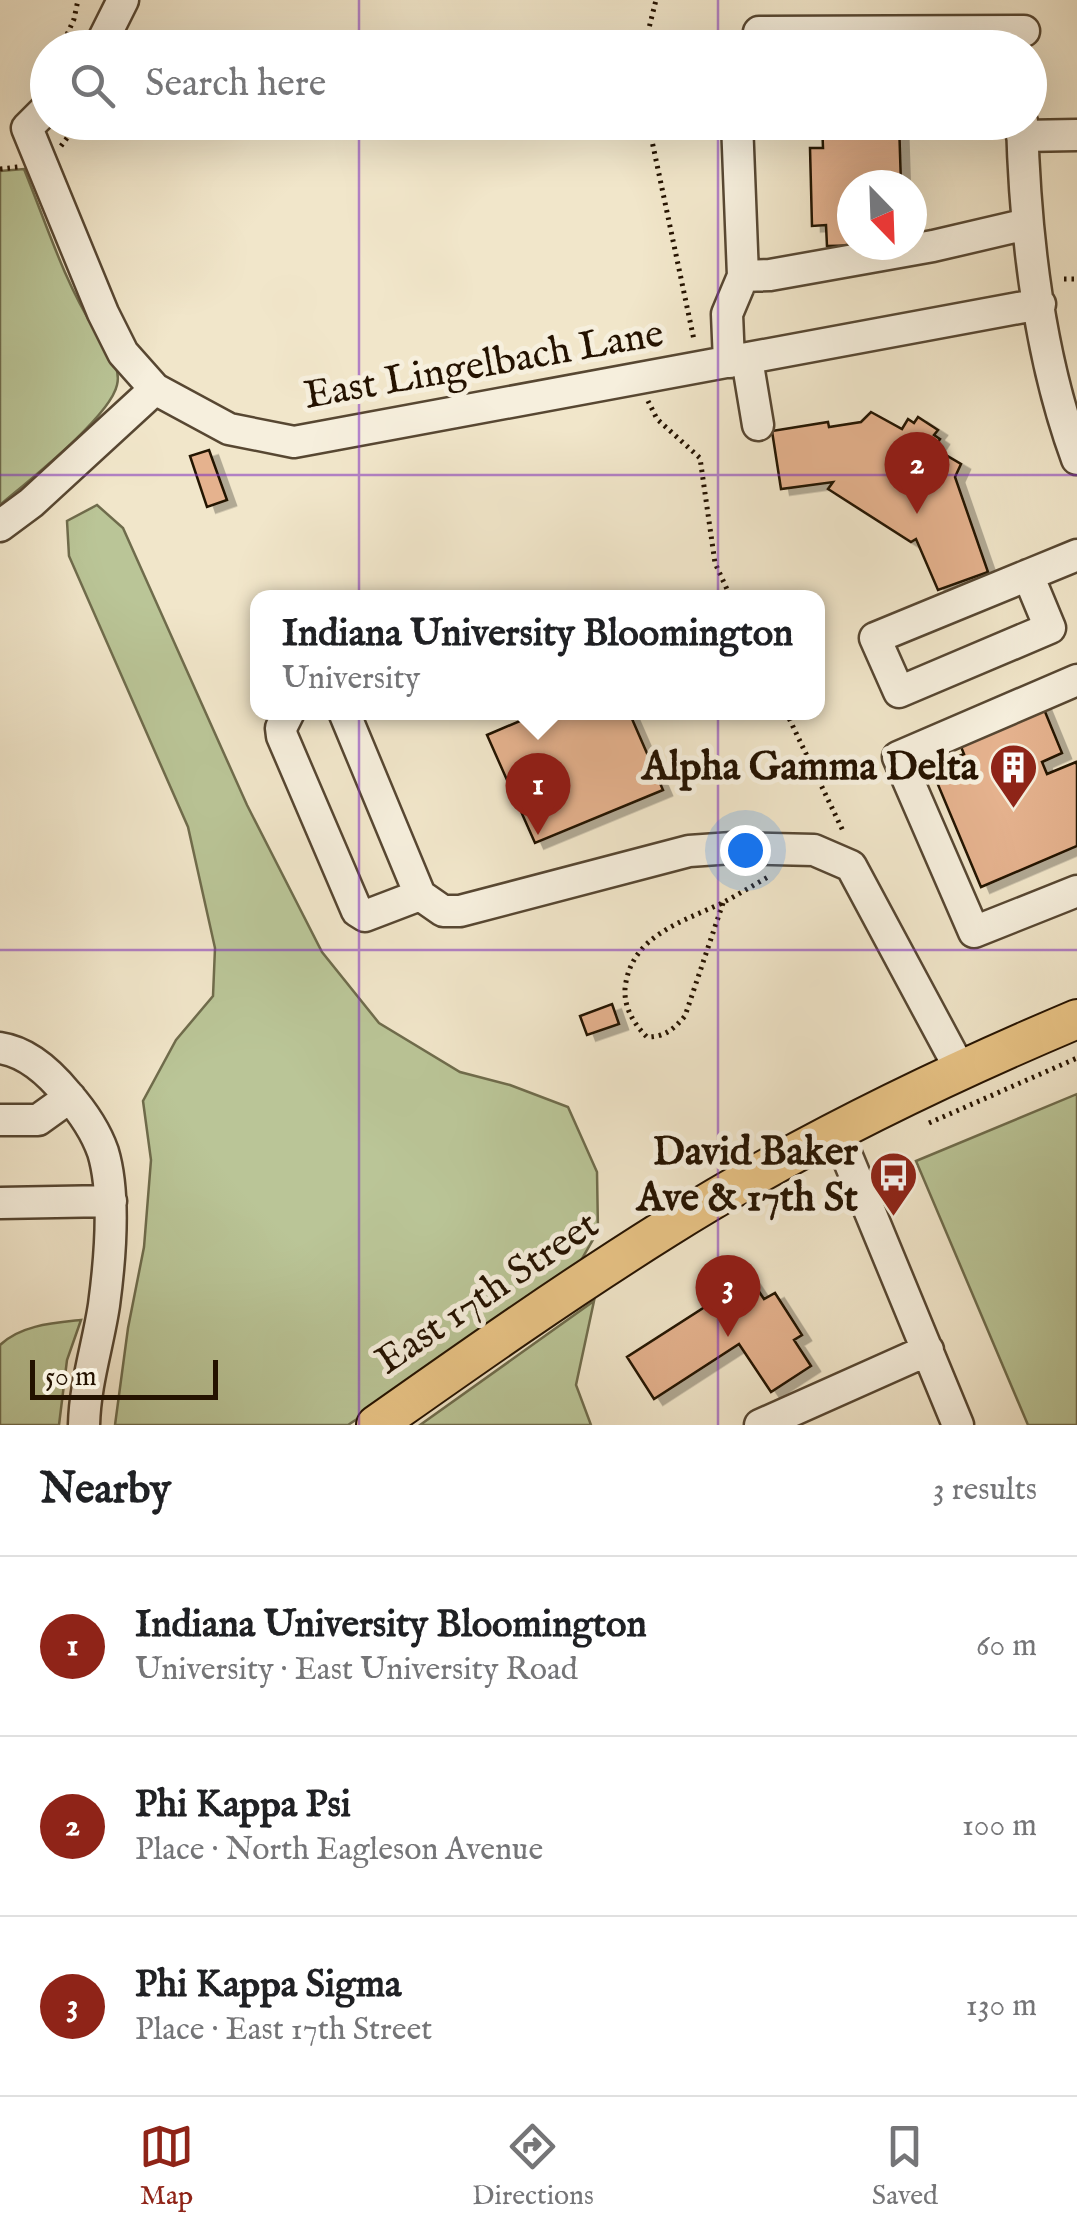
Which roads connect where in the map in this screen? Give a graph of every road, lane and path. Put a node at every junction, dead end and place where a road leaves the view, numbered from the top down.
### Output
1 (78, 0) edge
2 (123, 0) edge
3 (656, 0) edge
4 (1026, 0) edge
5 (69, 30) edge
6 (108, 30) edge
7 (648, 30) edge
8 (1024, 30) edge
9 (1047, 132) edge
10 (1077, 135) edge
11 (33, 140) edge
12 (66, 140) edge
13 (652, 140) edge
14 (739, 140) edge
15 (1023, 140) edge
16 (64, 158) dead end
17 (1027, 224) junction
18 (743, 276) junction
19 (1064, 279) dead end
20 (1077, 279) edge
21 (1040, 304) junction
22 (734, 352) junction
23 (642, 378) junction
24 (155, 389) junction
25 (758, 425) dead end
26 (1077, 459) edge
27 (0, 526) edge
28 (1077, 555) edge
29 (1028, 575) junction
30 (727, 590) edge
31 (1077, 680) edge
32 (284, 720) edge
33 (347, 720) edge
34 (790, 720) edge
35 (850, 866) junction
36 (768, 876) dead end
37 (1077, 891) edge
38 (420, 895) junction
39 (722, 903) junction
40 (1077, 1019) edge
41 (0, 1048) edge
42 (1077, 1058) edge
43 (960, 1068) junction
44 (70, 1097) junction
45 (0, 1120) edge
46 (928, 1123) dead end
47 (836, 1132) junction
48 (111, 1201) junction
49 (0, 1203) edge
50 (928, 1350) junction
51 (84, 1425) edge
52 (376, 1425) edge
53 (760, 1425) edge
54 (958, 1425) edge

1 - 5 path
2 - 6 street
3 - 7 path
4 - 8 street
9 - 10 street
11 - 24 street
12 - 16 path
13 - 22 path
14 - 18 street
15 - 17 street
17 - 18 street
17 - 21 street
18 - 22 street
19 - 20 path
21 - 22 street, East Lingelbach Lane
21 - 26 street
22 - 23 street, East Lingelbach Lane
22 - 25 street
23 - 24 street, East Lingelbach Lane
23 - 30 path
24 - 27 street
28 - 29 street
29 - 29 street
31 - 37 street
32 - 38 street
33 - 38 street
34 - 35 path
35 - 38 street
35 - 43 street
36 - 39 path
39 - 39 path
40 - 43 main road, East 17th Street
41 - 44 street
42 - 46 path
43 - 47 main road, East 17th Street
44 - 45 street
44 - 48 street
47 - 50 street
47 - 52 main road, East 17th Street
48 - 49 street
48 - 51 street
50 - 53 street
50 - 54 street

